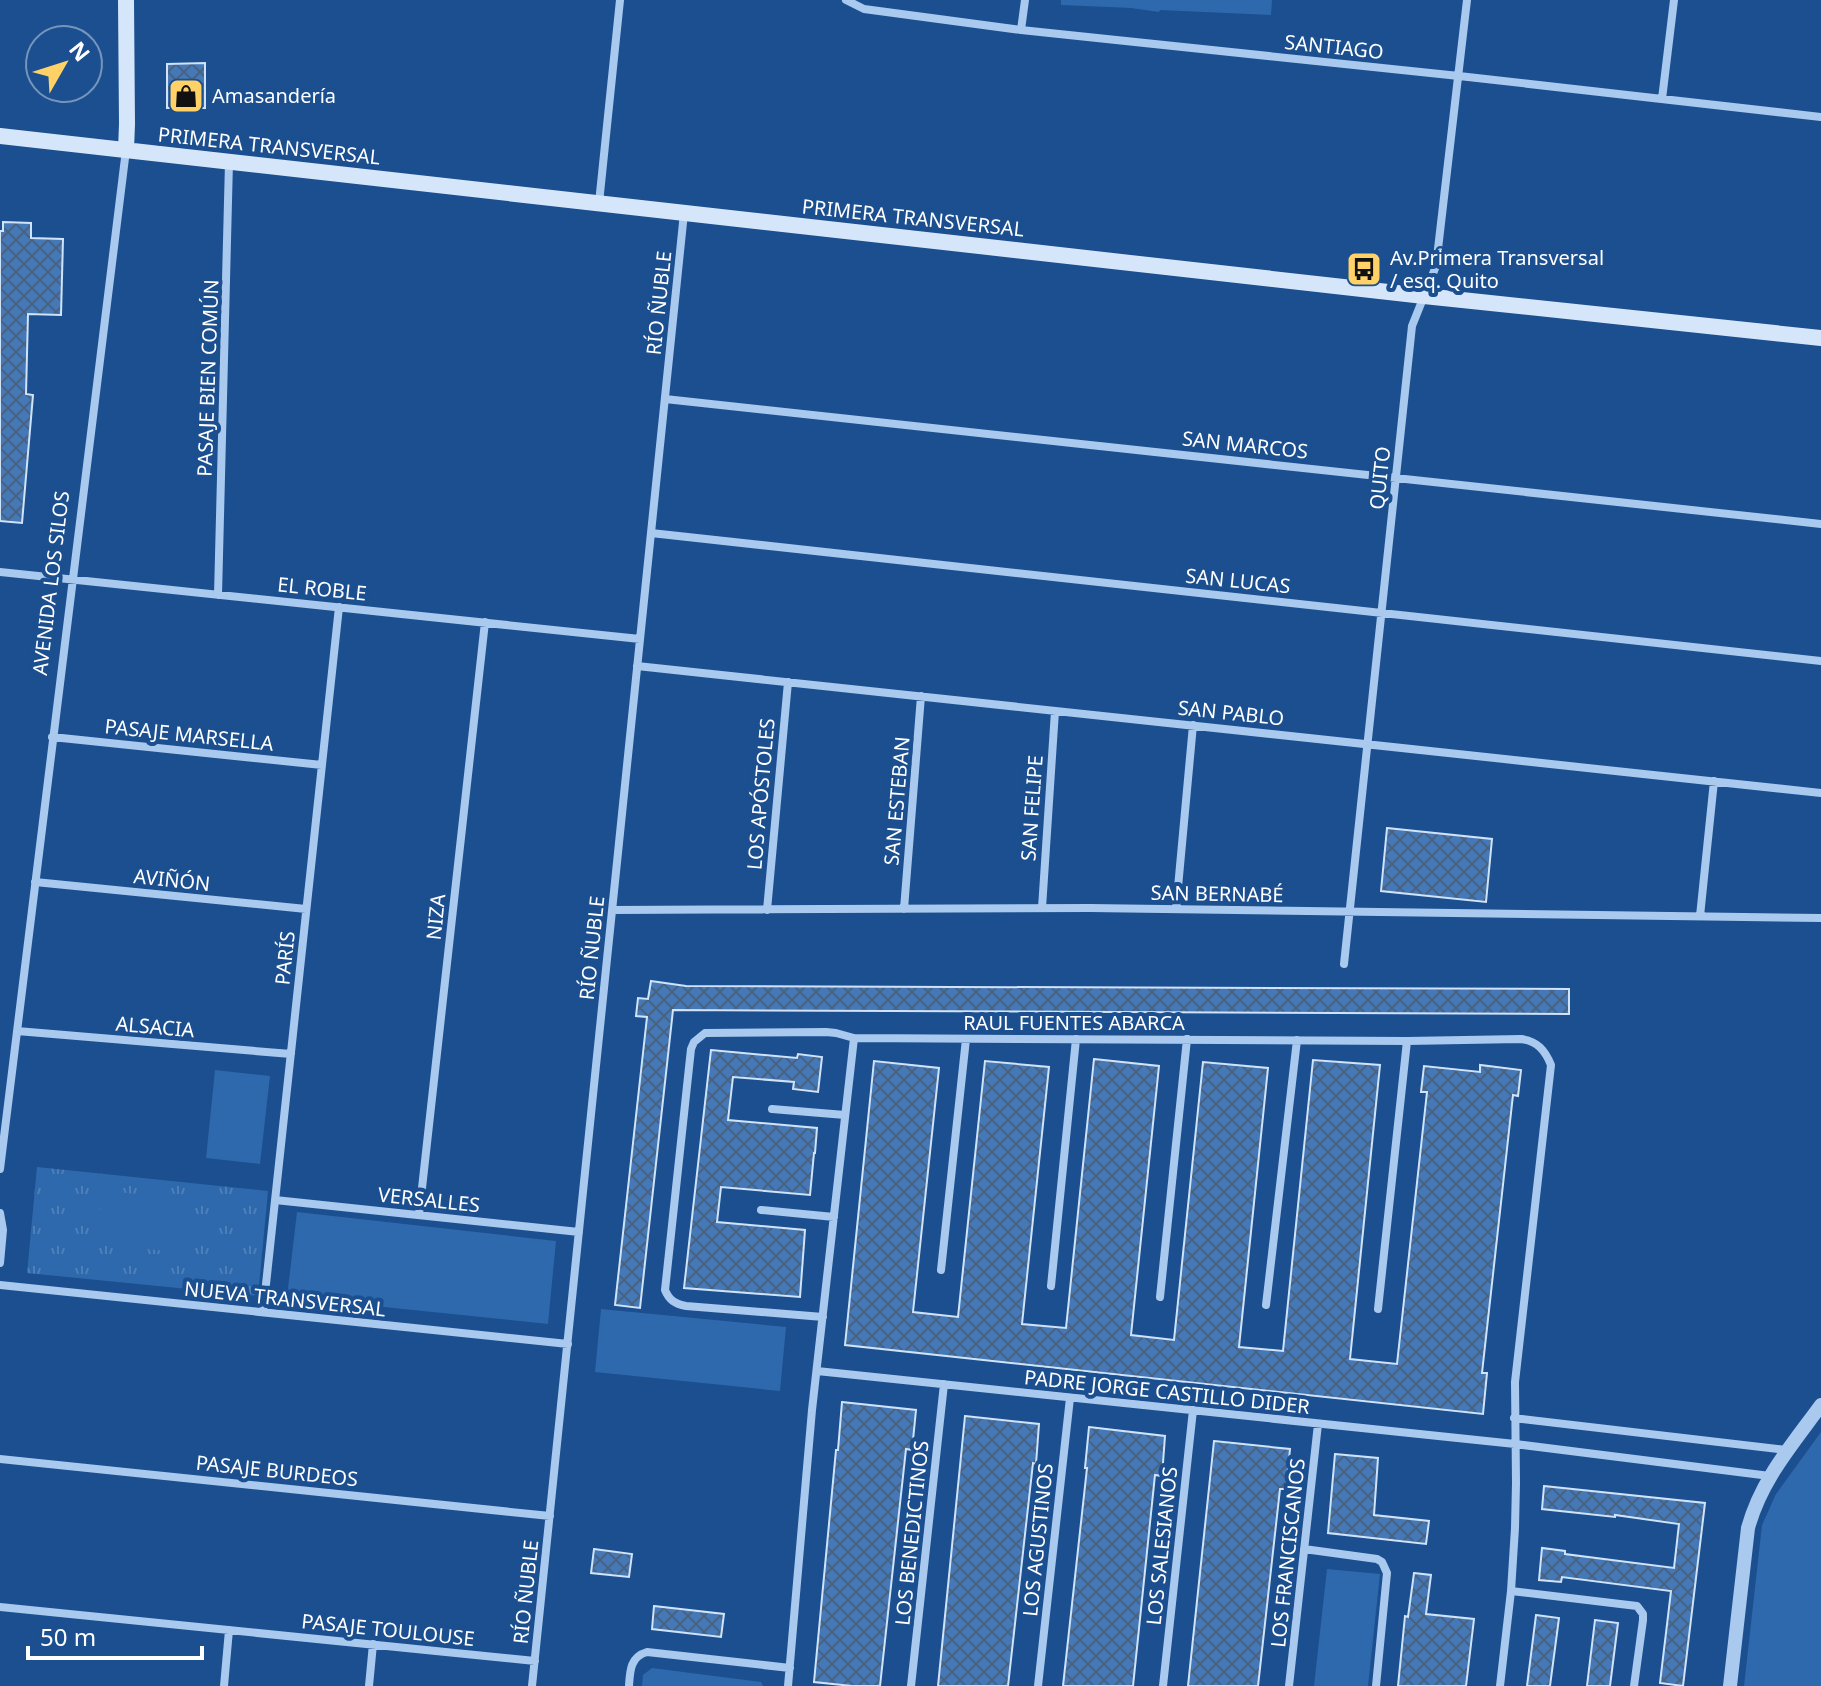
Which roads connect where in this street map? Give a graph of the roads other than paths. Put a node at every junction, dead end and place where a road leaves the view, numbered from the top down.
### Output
1 (126, 0) edge
2 (620, 0) edge
3 (846, 0) edge
4 (1025, 0) edge
5 (1467, 0) edge
6 (1674, 0) edge
7 (1021, 30) junction
8 (1459, 76) junction
9 (1662, 99) junction
10 (1821, 117) edge
11 (0, 136) edge
12 (126, 150) junction
13 (229, 162) junction
14 (599, 203) junction
15 (684, 213) junction
16 (1424, 296) junction
17 (1821, 338) edge
18 (665, 399) junction
19 (1396, 478) junction
20 (1821, 524) edge
21 (651, 533) junction
22 (0, 572) edge
23 (71, 579) junction
24 (218, 595) junction
25 (339, 607) junction
26 (1382, 613) junction
27 (485, 622) junction
28 (640, 639) junction
29 (1821, 661) edge
30 (637, 666) junction
31 (788, 682) junction
32 (921, 696) junction
33 (1055, 711) junction
34 (1193, 725) junction
35 (52, 737) junction
36 (1367, 744) junction
37 (322, 765) junction
38 (1714, 781) junction
39 (1821, 793) edge
40 (35, 882) junction
41 (1042, 908) junction
42 (306, 909) junction
43 (904, 909) junction
44 (1176, 909) junction
45 (612, 910) junction
46 (767, 910) junction
47 (1350, 911) junction
48 (1700, 916) junction
49 (1821, 918) edge
50 (1344, 964) dead end
51 (17, 1031) junction
52 (854, 1038) junction
53 (966, 1039) junction
54 (1076, 1039) junction
55 (1187, 1039) junction
56 (1297, 1040) junction
57 (1407, 1041) junction
58 (291, 1054) junction
59 (772, 1109) dead end
60 (845, 1115) junction
61 (0, 1169) edge
62 (275, 1200) junction
63 (761, 1210) dead end
64 (0, 1213) edge
65 (419, 1215) junction
66 (834, 1217) junction
67 (579, 1232) junction
68 (0, 1263) edge
69 (941, 1270) dead end
70 (0, 1285) edge
71 (1051, 1286) dead end
72 (1160, 1297) dead end
73 (1266, 1305) dead end
74 (1378, 1309) dead end
75 (263, 1312) junction
76 (823, 1317) junction
77 (568, 1344) junction
78 (817, 1371) junction
79 (944, 1384) junction
80 (1070, 1398) junction
81 (1821, 1405) edge
82 (1193, 1410) junction
83 (1514, 1418) junction
84 (1318, 1424) junction
85 (1515, 1444) junction
86 (1788, 1450) junction
87 (0, 1459) edge
88 (1770, 1476) junction
89 (550, 1516) junction
90 (1304, 1549) junction
91 (1511, 1591) junction
92 (0, 1607) edge
93 (229, 1630) junction
94 (373, 1644) junction
95 (535, 1661) junction
96 (790, 1668) junction
97 (224, 1686) edge
98 (369, 1686) edge
99 (532, 1686) edge
100 (629, 1686) edge
101 (788, 1686) edge
102 (911, 1686) edge
103 (1038, 1686) edge
104 (1163, 1686) edge
105 (1289, 1686) edge
106 (1376, 1686) edge
107 (1500, 1686) edge
108 (1634, 1686) edge
109 (1730, 1686) edge

1 - 12 main road, AVENIDA LOS SILOS
2 - 14 street
3 - 7 street, SANTIAGO
4 - 7 street
5 - 8 street, QUITO
6 - 9 street
7 - 8 street, SANTIAGO
8 - 9 street, SANTIAGO
8 - 16 street, QUITO
9 - 10 street, SANTIAGO
11 - 12 main road, PRIMERA TRANSVERSAL
12 - 13 main road, PRIMERA TRANSVERSAL
12 - 23 street, AVENIDA LOS SILOS
13 - 14 main road, PRIMERA TRANSVERSAL
13 - 24 street, PASAJE BIEN COMÚN
14 - 15 main road, PRIMERA TRANSVERSAL
15 - 16 main road, PRIMERA TRANSVERSAL
15 - 18 street, RÍO ÑUBLE
16 - 17 main road, PRIMERA TRANSVERSAL
16 - 19 street, QUITO
18 - 19 street, SAN MARCOS
18 - 21 street, RÍO ÑUBLE
19 - 20 street, SAN MARCOS
19 - 26 street, QUITO
21 - 26 street, SAN LUCAS
21 - 28 street, RÍO ÑUBLE
22 - 23 street, EL ROBLE
23 - 24 street, EL ROBLE
23 - 35 street, AVENIDA LOS SILOS
24 - 25 street, EL ROBLE
25 - 27 street, EL ROBLE
25 - 37 street, PARÍS
26 - 29 street, SAN LUCAS
26 - 36 street, QUITO
27 - 28 street, EL ROBLE
27 - 65 street, NIZA
28 - 30 street, RÍO ÑUBLE
30 - 31 street, SAN PABLO
30 - 45 street, RÍO ÑUBLE
31 - 32 street, SAN PABLO
31 - 46 street, LOS APÓSTOLES
32 - 33 street, SAN PABLO
32 - 43 street, SAN ESTEBAN
33 - 34 street, SAN PABLO
33 - 41 street, SAN FELIPE
34 - 36 street, SAN PABLO
34 - 44 street
35 - 37 street, PASAJE MARSELLA
35 - 40 street, AVENIDA LOS SILOS
36 - 38 street, SAN PABLO
36 - 47 street, QUITO
37 - 42 street, PARÍS
38 - 39 street, SAN PABLO
38 - 48 street
40 - 42 street, AVIÑÓN
40 - 51 street, AVENIDA LOS SILOS
41 - 43 street, SAN BERNABÉ
41 - 44 street, SAN BERNABÉ
42 - 58 street, PARÍS
43 - 46 street, SAN BERNABÉ
44 - 47 street, SAN BERNABÉ
45 - 46 street, SAN BERNABÉ
45 - 67 street, RÍO ÑUBLE
47 - 48 street, SAN BERNABÉ
47 - 50 street, QUITO
48 - 49 street, SAN BERNABÉ
51 - 58 street, ALSACIA
51 - 61 street, AVENIDA LOS SILOS
52 - 53 street, RAUL FUENTES ABARCA
52 - 60 street
52 - 76 street, RAUL FUENTES ABARCA
53 - 54 street, RAUL FUENTES ABARCA
53 - 69 street
54 - 55 street, RAUL FUENTES ABARCA
54 - 71 street
55 - 56 street, RAUL FUENTES ABARCA
55 - 72 street
56 - 57 street, RAUL FUENTES ABARCA
56 - 73 street
57 - 74 street
57 - 83 street, RAUL FUENTES ABARCA
58 - 62 street, PARÍS
59 - 60 street
60 - 66 street
62 - 65 street, VERSALLES
62 - 75 street, PARÍS
63 - 66 street
64 - 68 street
65 - 67 street, VERSALLES
66 - 76 street
67 - 77 street, RÍO ÑUBLE
70 - 75 street, NUEVA TRANSVERSAL
75 - 77 street, NUEVA TRANSVERSAL
76 - 78 street
77 - 89 street, RÍO ÑUBLE
78 - 79 street, PADRE JORGE CASTILLO DIDER
78 - 96 street
79 - 80 street, PADRE JORGE CASTILLO DIDER
79 - 102 street, LOS BENEDICTINOS
80 - 82 street, PADRE JORGE CASTILLO DIDER
80 - 103 street, LOS AGUSTINOS
81 - 86 street
82 - 84 street, PADRE JORGE CASTILLO DIDER
82 - 104 street, LOS SALESIANOS
83 - 85 street, RAUL FUENTES ABARCA
83 - 86 street
84 - 85 street, PADRE JORGE CASTILLO DIDER
84 - 90 street, LOS FRANCISCANOS
85 - 88 street, PADRE JORGE CASTILLO DIDER
85 - 91 street, RAUL FUENTES ABARCA
86 - 88 street
87 - 89 street, PASAJE BURDEOS
88 - 109 street
89 - 95 street, RÍO ÑUBLE
90 - 105 street, LOS FRANCISCANOS
90 - 106 street
91 - 107 street, RAUL FUENTES ABARCA
91 - 108 street
92 - 93 street, PASAJE TOULOUSE
93 - 94 street, PASAJE TOULOUSE
93 - 97 street
94 - 95 street, PASAJE TOULOUSE
94 - 98 street
95 - 99 street, RÍO ÑUBLE
96 - 100 street
96 - 101 street

